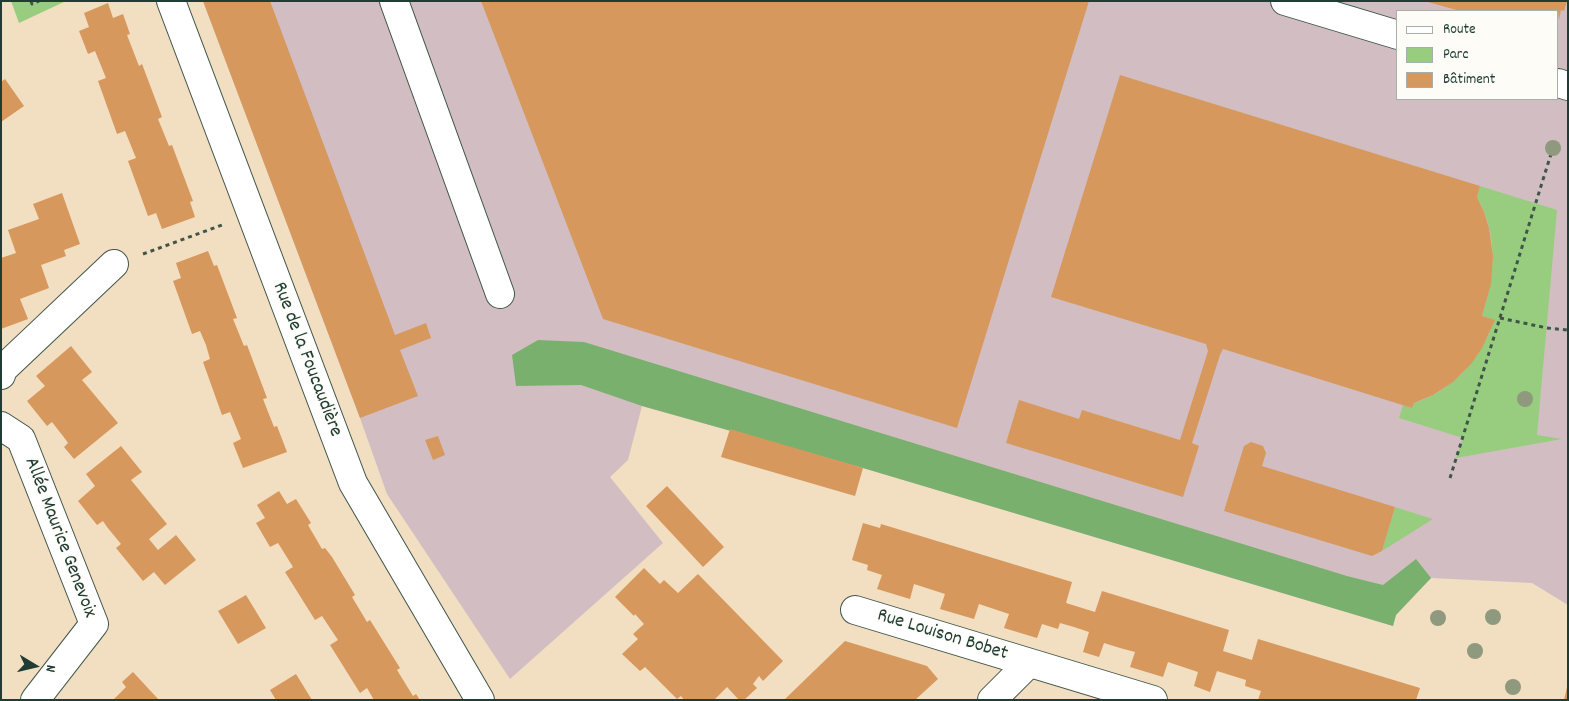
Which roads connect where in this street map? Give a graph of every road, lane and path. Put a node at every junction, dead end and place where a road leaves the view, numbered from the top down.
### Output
1 (31, 1) edge
2 (39, 1) edge
3 (171, 1) edge
4 (394, 1) edge
5 (1285, 1) edge
6 (1396, 34) edge
7 (1551, 154) dead end
8 (251, 214) junction
9 (114, 264) joint
10 (500, 294) dead end
11 (1500, 318) junction
12 (1568, 330) edge
13 (1, 375) edge
14 (1, 426) edge
15 (1450, 478) dead end
16 (854, 610) dead end
17 (1030, 662) junction
18 (35, 700) edge
19 (480, 700) edge
20 (992, 700) edge
21 (1154, 700) edge

1 - 2 path
3 - 8 street, Rue de la Foucaudière
4 - 10 street
5 - 6 street
7 - 11 path
8 - 9 path
8 - 19 street, Rue de la Foucaudière
9 - 13 street
11 - 12 path
11 - 15 path
14 - 18 street, Allée Maurice Genevoix
16 - 17 street, Rue Louison Bobet
17 - 20 street, Rue Louison Bobet
17 - 21 street, Rue Louison Bobet

